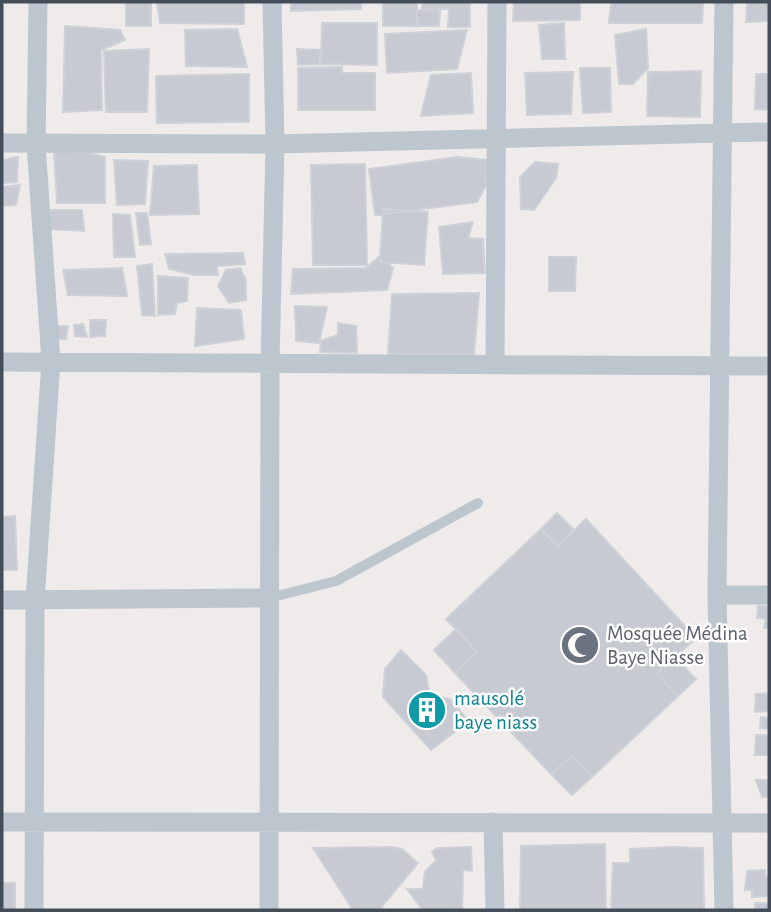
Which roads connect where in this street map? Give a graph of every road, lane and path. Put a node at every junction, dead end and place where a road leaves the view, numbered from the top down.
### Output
1 (38, 2) edge
2 (272, 2) edge
3 (497, 2) edge
4 (724, 2) edge
5 (724, 132) junction
6 (769, 132) edge
7 (498, 140) junction
8 (2, 143) edge
9 (275, 144) junction
10 (36, 145) junction
11 (51, 361) junction
12 (2, 362) edge
13 (270, 365) junction
14 (495, 365) junction
15 (769, 366) edge
16 (719, 367) junction
17 (478, 503) dead end
18 (769, 594) edge
19 (717, 595) junction
20 (269, 598) junction
21 (2, 600) edge
22 (35, 600) junction
23 (2, 822) edge
24 (34, 822) junction
25 (269, 822) junction
26 (493, 822) junction
27 (724, 823) junction
28 (769, 823) edge
29 (34, 910) edge
30 (269, 910) edge
31 (495, 910) edge
32 (724, 910) edge

1 - 10 street
2 - 9 street
3 - 7 street
4 - 5 street
5 - 6 street
5 - 7 street
5 - 16 street
7 - 9 street
7 - 14 street
8 - 10 street
9 - 10 street
9 - 13 street
10 - 11 street
11 - 12 street
11 - 13 street
11 - 22 street
13 - 14 street
13 - 20 street
14 - 16 street
15 - 16 street
16 - 19 street
17 - 20 lane
18 - 19 street
19 - 27 street
20 - 22 street
20 - 25 street
21 - 22 street
22 - 24 street
23 - 24 street
24 - 25 street
24 - 29 street
25 - 26 street
25 - 30 street
26 - 27 street
26 - 31 street
27 - 28 street
27 - 32 street

